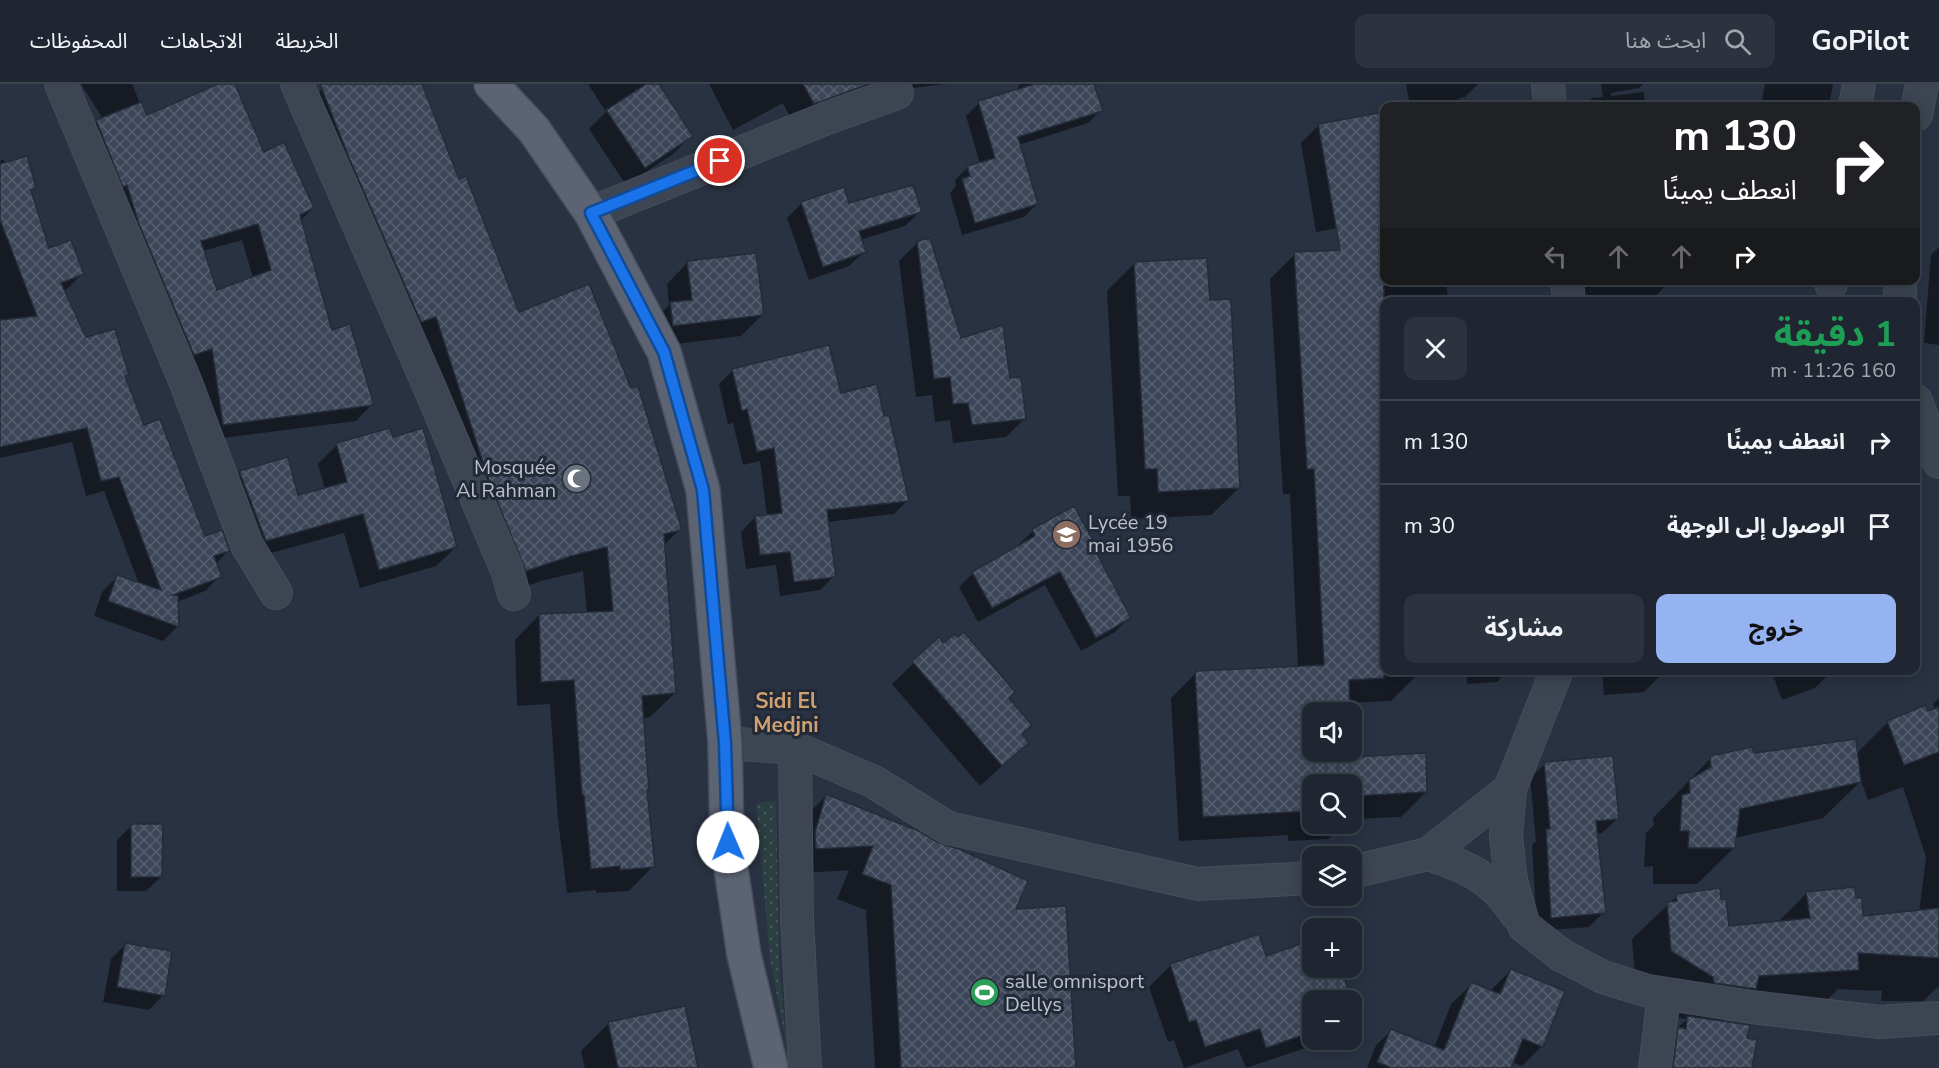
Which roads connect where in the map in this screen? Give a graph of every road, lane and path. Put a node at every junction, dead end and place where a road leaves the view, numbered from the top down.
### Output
1 (62, 84) edge
2 (297, 84) edge
3 (492, 84) edge
4 (1548, 84) edge
5 (1858, 84) edge
6 (1922, 84) edge
7 (897, 93) dead end
8 (1550, 102) edge
9 (1856, 102) edge
10 (1919, 102) edge
11 (591, 213) junction
12 (1920, 412) edge
13 (1939, 462) edge
14 (276, 593) dead end
15 (514, 594) dead end
16 (1555, 675) edge
17 (725, 743) junction
18 (795, 748) junction
19 (1510, 789) junction
20 (1428, 854) junction
21 (1362, 870) edge
22 (1302, 879) edge
23 (1524, 926) junction
24 (1664, 994) junction
25 (1939, 1018) edge
26 (771, 1068) edge
27 (805, 1068) edge
28 (1655, 1068) edge

1 - 14 street
2 - 15 street
3 - 11 main road
4 - 8 street
5 - 9 street
6 - 10 street
7 - 11 street
11 - 17 main road
12 - 13 street
16 - 19 street
17 - 18 street
17 - 26 main road
18 - 22 street
18 - 27 street
19 - 20 street
19 - 23 street
20 - 21 street
20 - 23 street
23 - 24 street
24 - 25 street
24 - 28 street

